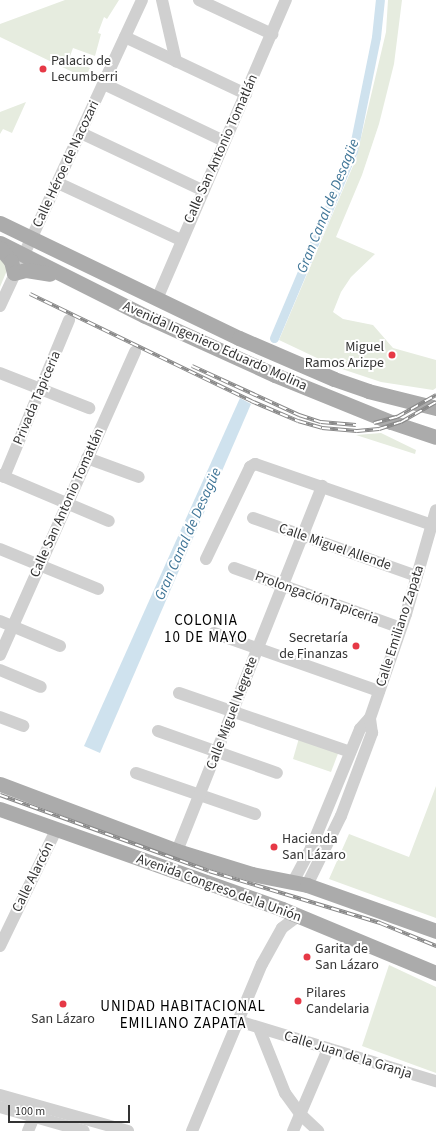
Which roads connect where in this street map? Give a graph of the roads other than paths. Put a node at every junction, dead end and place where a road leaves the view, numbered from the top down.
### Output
1 (142, 0) edge
2 (162, 0) edge
3 (198, 0) edge
4 (286, 0) edge
5 (272, 34) junction
6 (125, 37) junction
7 (176, 61) junction
8 (104, 84) junction
9 (246, 94) junction
10 (81, 133) junction
11 (224, 141) junction
12 (58, 183) junction
13 (202, 190) junction
14 (0, 223) edge
15 (30, 239) junction
16 (181, 240) junction
17 (0, 243) edge
18 (0, 248) edge
19 (22, 255) junction
20 (14, 273) junction
21 (65, 276) junction
22 (157, 299) junction
23 (0, 306) edge
24 (69, 320) dead end
25 (135, 352) dead end
26 (0, 373) edge
27 (41, 389) junction
28 (89, 408) dead end
29 (436, 408) edge
30 (436, 437) edge
31 (88, 458) junction
32 (2, 476) edge
33 (140, 477) dead end
34 (322, 486) junction
35 (66, 503) junction
36 (436, 510) edge
37 (253, 518) dead end
38 (109, 521) dead end
39 (432, 525) junction
40 (303, 537) junction
41 (0, 549) edge
42 (206, 559) dead end
43 (39, 565) junction
44 (234, 568) dead end
45 (417, 576) junction
46 (283, 586) junction
47 (98, 589) dead end
48 (0, 621) edge
49 (12, 626) junction
50 (401, 628) junction
51 (214, 632) dead end
52 (60, 646) dead end
53 (257, 648) junction
54 (0, 654) edge
55 (0, 670) edge
56 (41, 687) dead end
57 (379, 691) junction
58 (179, 693) dead end
59 (233, 711) junction
60 (0, 716) edge
61 (370, 718) junction
62 (23, 726) dead end
63 (158, 731) dead end
64 (350, 752) junction
65 (218, 753) junction
66 (136, 773) dead end
67 (277, 773) dead end
68 (0, 784) edge
69 (200, 796) junction
70 (0, 809) edge
71 (255, 814) dead end
72 (56, 830) junction
73 (177, 851) junction
74 (300, 884) junction
75 (298, 916) junction
76 (436, 931) edge
77 (0, 946) edge
78 (436, 973) edge
79 (238, 1021) junction
80 (259, 1028) junction
81 (328, 1049) junction
82 (436, 1081) edge
83 (0, 1095) edge
84 (0, 1108) edge
85 (36, 1111) junction
86 (300, 1114) junction
87 (28, 1131) edge
88 (84, 1131) edge
89 (128, 1131) edge
90 (192, 1131) edge
91 (292, 1131) edge
92 (318, 1131) edge

1 - 6 street, Calle Héroe de Nacozari
2 - 7 street
3 - 5 street
4 - 5 street, Calle San Antonio Tomatlán
5 - 9 street, Calle San Antonio Tomatlán
6 - 7 street
6 - 8 street, Calle Héroe de Nacozari
7 - 9 street
8 - 10 street, Calle Héroe de Nacozari
8 - 11 street
9 - 11 street, Calle San Antonio Tomatlán
10 - 12 street, Calle Héroe de Nacozari
10 - 13 street
11 - 13 street, Calle San Antonio Tomatlán
12 - 15 street, Calle Héroe de Nacozari
12 - 16 street
13 - 16 street, Calle San Antonio Tomatlán
14 - 15 main road, Avenida Ingeniero Eduardo Molina
15 - 19 street, Calle Héroe de Nacozari
15 - 22 main road, Avenida Ingeniero Eduardo Molina
16 - 22 street, Calle San Antonio Tomatlán
17 - 19 main road, Avenida Ingeniero Eduardo Molina
18 - 20 main road
19 - 20 street, Calle Héroe de Nacozari
19 - 21 main road, Avenida Ingeniero Eduardo Molina
20 - 21 main road
20 - 23 street, Calle Héroe de Nacozari
21 - 30 main road, Avenida Ingeniero Eduardo Molina
22 - 29 main road, Avenida Ingeniero Eduardo Molina
24 - 27 street, Privada Tapiceria
25 - 31 street, Calle San Antonio Tomatlán
26 - 27 street
27 - 28 street
27 - 32 street, Privada Tapiceria
31 - 33 street
31 - 35 street, Calle San Antonio Tomatlán
32 - 35 street
34 - 39 street
34 - 40 street, Calle Miguel Negrete
34 - 42 street
35 - 38 street
35 - 43 street, Calle San Antonio Tomatlán
36 - 39 street, Calle Emiliano Zapata
37 - 40 street, Calle Miguel Allende
39 - 45 street, Calle Emiliano Zapata
40 - 45 street, Calle Miguel Allende
40 - 46 street, Calle Miguel Negrete
41 - 43 street
43 - 47 street
43 - 49 street, Calle San Antonio Tomatlán
44 - 46 street, ProlongaciónTapiceria
45 - 50 street, Calle Emiliano Zapata
46 - 50 street, ProlongaciónTapiceria
46 - 53 street, Calle Miguel Negrete
48 - 49 street
49 - 52 street
49 - 54 street, Calle San Antonio Tomatlán
50 - 57 street, Calle Emiliano Zapata
51 - 53 street
53 - 57 street
53 - 59 street, Calle Miguel Negrete
55 - 56 street
57 - 61 street, Calle Emiliano Zapata
58 - 59 street
59 - 64 street
59 - 65 street, Calle Miguel Negrete
60 - 62 street
61 - 64 street, Calle Emiliano Zapata
61 - 74 street, Calle Emiliano Zapata
63 - 65 street
64 - 74 street, Calle Emiliano Zapata
65 - 67 street
65 - 69 street, Calle Miguel Negrete
66 - 69 street
68 - 73 main road, Avenida Congreso de la Unión
69 - 71 street
69 - 73 street, Calle Miguel Negrete
70 - 72 main road, Avenida Congreso de la Unión
72 - 75 main road, Avenida Congreso de la Unión
72 - 77 street, Calle Alarcón
73 - 74 main road, Avenida Congreso de la Unión
74 - 76 main road, Avenida Congreso de la Unión
75 - 78 main road, Avenida Congreso de la Unión
75 - 79 street
79 - 80 street, Calle Juan de la Granja
79 - 90 street
80 - 81 street, Calle Juan de la Granja
80 - 86 street
81 - 82 street, Calle Juan de la Granja
81 - 86 street
83 - 85 street
84 - 85 street
85 - 87 street
85 - 88 street
85 - 89 street
86 - 91 street
86 - 92 street

